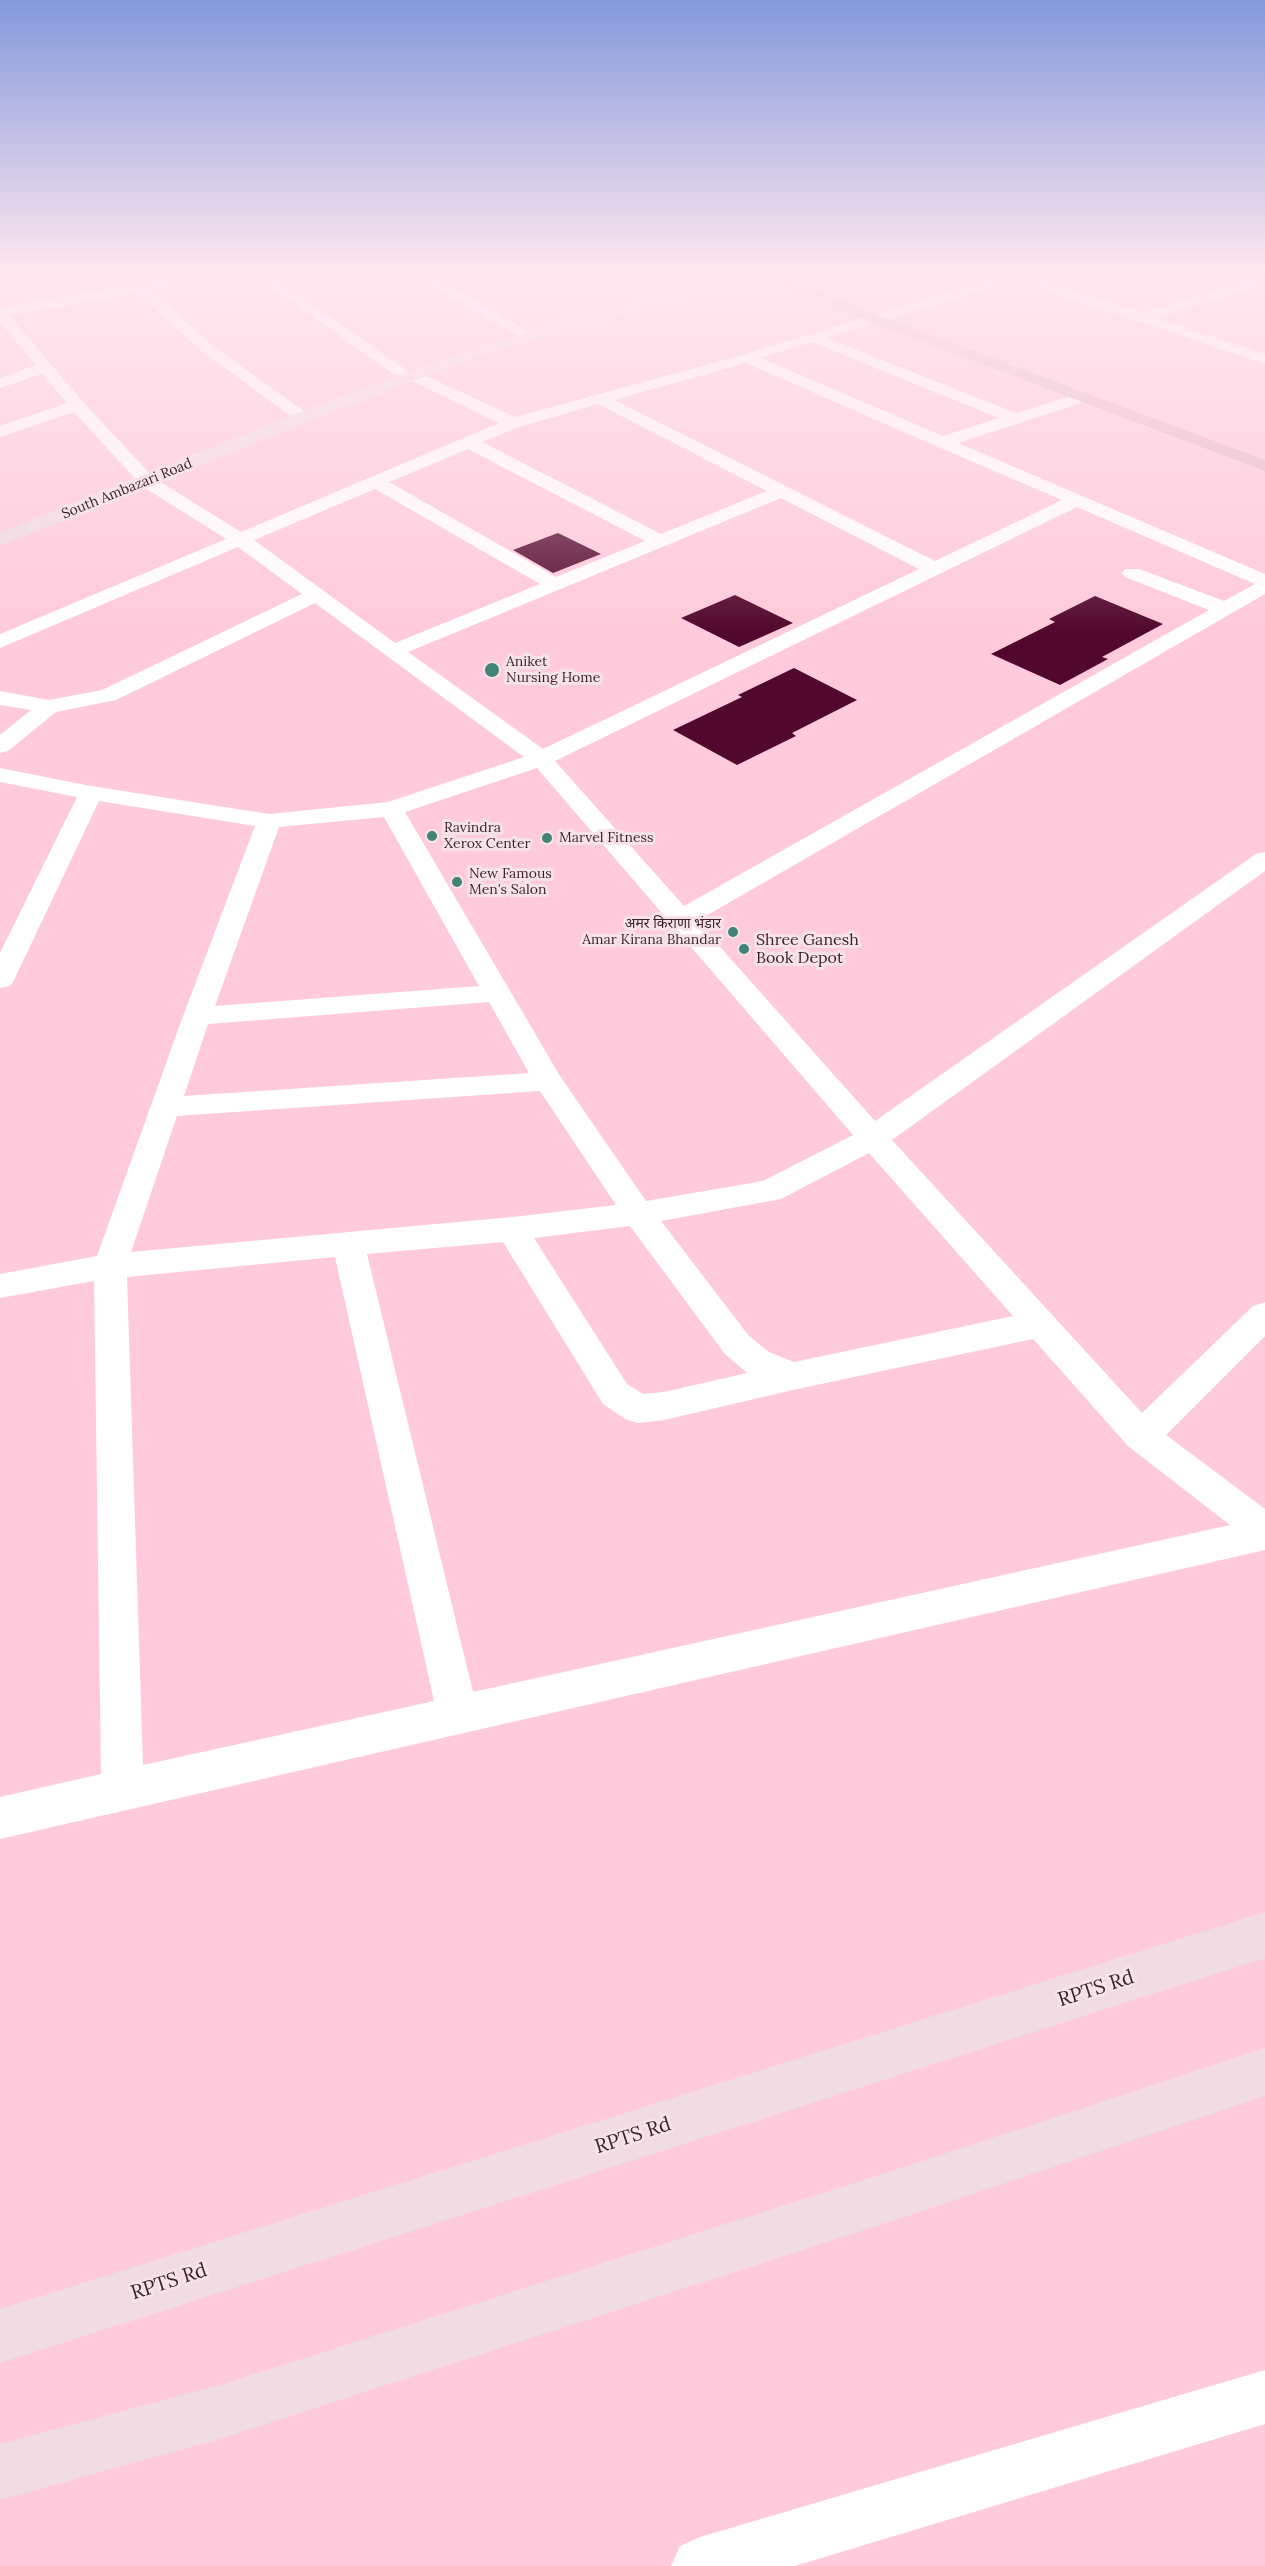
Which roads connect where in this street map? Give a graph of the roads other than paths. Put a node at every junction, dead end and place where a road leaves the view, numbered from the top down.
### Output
1 (66, 392) edge
2 (267, 392) edge
3 (355, 392) edge
4 (365, 392) edge
5 (446, 392) edge
6 (626, 392) edge
7 (825, 392) edge
8 (948, 392) edge
9 (1066, 392) edge
10 (1087, 392) edge
11 (1081, 398) junction
12 (600, 399) junction
13 (77, 405) junction
14 (295, 412) junction
15 (1015, 419) junction
16 (513, 423) junction
17 (0, 432) edge
18 (468, 442) junction
19 (942, 442) junction
20 (1265, 456) edge
21 (1265, 466) edge
22 (145, 478) junction
23 (376, 482) junction
24 (782, 491) junction
25 (1077, 500) junction
26 (0, 531) edge
27 (0, 540) edge
28 (241, 540) junction
29 (660, 541) junction
30 (935, 569) junction
31 (1131, 573) dead end
32 (1265, 581) edge
33 (555, 584) junction
34 (1265, 586) edge
35 (316, 595) junction
36 (1200, 599) junction
37 (1226, 609) junction
38 (1180, 610) dead end
39 (0, 642) edge
40 (393, 651) junction
41 (0, 698) edge
42 (49, 707) junction
43 (0, 746) edge
44 (541, 759) junction
45 (0, 775) edge
46 (91, 793) junction
47 (391, 809) junction
48 (269, 821) junction
49 (1265, 860) edge
50 (681, 919) junction
51 (0, 980) edge
52 (498, 993) junction
53 (197, 1016) junction
54 (548, 1081) junction
55 (166, 1107) junction
56 (873, 1138) junction
57 (638, 1214) junction
58 (512, 1229) junction
59 (348, 1244) junction
60 (110, 1266) junction
61 (0, 1286) edge
62 (1265, 1315) edge
63 (1040, 1324) junction
64 (793, 1376) junction
65 (1141, 1436) junction
66 (1265, 1533) edge
67 (458, 1716) junction
68 (123, 1791) junction
69 (0, 1818) edge
70 (1265, 1935) edge
71 (1265, 2072) edge
72 (0, 2336) edge
73 (1265, 2397) edge
74 (0, 2472) edge
75 (700, 2566) edge

1 - 13 street
2 - 14 street
3 - 14 main road, South Ambazari Road
4 - 22 main road, South Ambazari Road
5 - 16 street
6 - 12 street
7 - 19 street
8 - 15 street
9 - 11 main road
10 - 20 main road
11 - 15 street
11 - 21 main road
12 - 16 street
12 - 24 street
13 - 17 street
13 - 22 street
14 - 22 main road, South Ambazari Road
15 - 19 street
16 - 18 street
18 - 23 street
18 - 29 street
19 - 25 street
22 - 26 main road, South Ambazari Road
22 - 27 main road, South Ambazari Road
22 - 28 street
23 - 28 street
23 - 33 street
24 - 29 street
24 - 30 street
25 - 30 street
25 - 32 street
28 - 35 street
28 - 39 street
29 - 33 street
30 - 44 street
31 - 36 street
33 - 40 street
34 - 37 street
35 - 40 street
35 - 42 street
36 - 37 street
36 - 38 street
37 - 50 street
40 - 44 street
41 - 42 street
42 - 43 street
44 - 47 street
44 - 50 street
45 - 46 street
46 - 48 street
46 - 51 street
47 - 48 street
47 - 52 street
48 - 53 street
49 - 56 street
50 - 56 street
52 - 53 street
52 - 54 street
53 - 55 street
54 - 55 street
54 - 57 street
55 - 60 street
56 - 57 street
56 - 63 street
57 - 58 street
57 - 64 street
58 - 59 street
58 - 64 street
59 - 60 street
59 - 67 street
60 - 61 street
60 - 68 street
62 - 65 street
63 - 64 street
63 - 65 street
65 - 66 street
66 - 67 street
67 - 68 street
68 - 69 street
70 - 72 main road, RPTS Rd
71 - 74 main road
73 - 75 street

